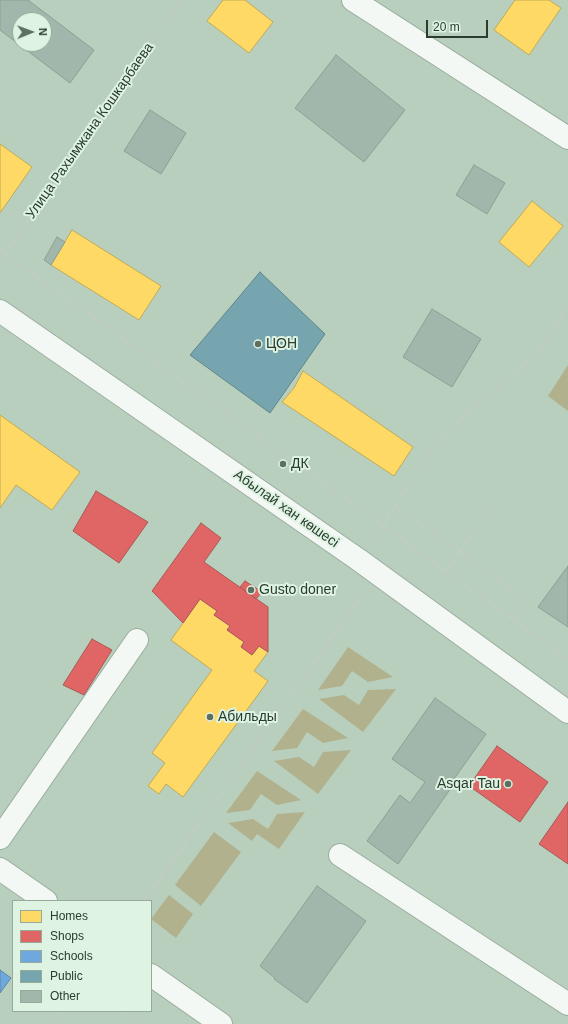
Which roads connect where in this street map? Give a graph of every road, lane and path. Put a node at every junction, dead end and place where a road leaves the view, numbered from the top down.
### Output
1 (180, 0) edge
2 (353, 0) edge
3 (568, 138) edge
4 (0, 250) edge
5 (6, 254) junction
6 (0, 262) edge
7 (568, 306) edge
8 (0, 311) edge
9 (494, 505) dead end
10 (396, 506) junction
11 (382, 525) junction
12 (460, 552) junction
13 (359, 560) junction
14 (446, 571) junction
15 (378, 573) junction
16 (511, 618) junction
17 (137, 640) dead end
18 (568, 659) edge
19 (568, 712) edge
20 (0, 838) edge
21 (340, 855) dead end
22 (0, 869) edge
23 (45, 900) edge
24 (145, 900) edge
25 (152, 976) edge
26 (568, 1004) edge
27 (63, 1012) edge
28 (121, 1012) edge
29 (55, 1024) edge
30 (139, 1024) edge
31 (221, 1024) edge

1 - 5 path, Улица Рахымжана Кошкарбаева
2 - 3 street
4 - 5 path
5 - 6 path, Улица Рахымжана Кошкарбаева
5 - 11 path
7 - 10 path
8 - 13 street, Абылай хан көшесі
9 - 12 path
10 - 11 path
10 - 12 path
11 - 13 path
11 - 14 path
12 - 14 path
12 - 16 path
13 - 15 street, Абылай хан көшесі
14 - 16 path
15 - 19 street, Абылай хан көшесі
15 - 24 path
16 - 18 path
17 - 20 street
21 - 26 street
22 - 23 street
25 - 31 street
27 - 29 path
28 - 30 path

